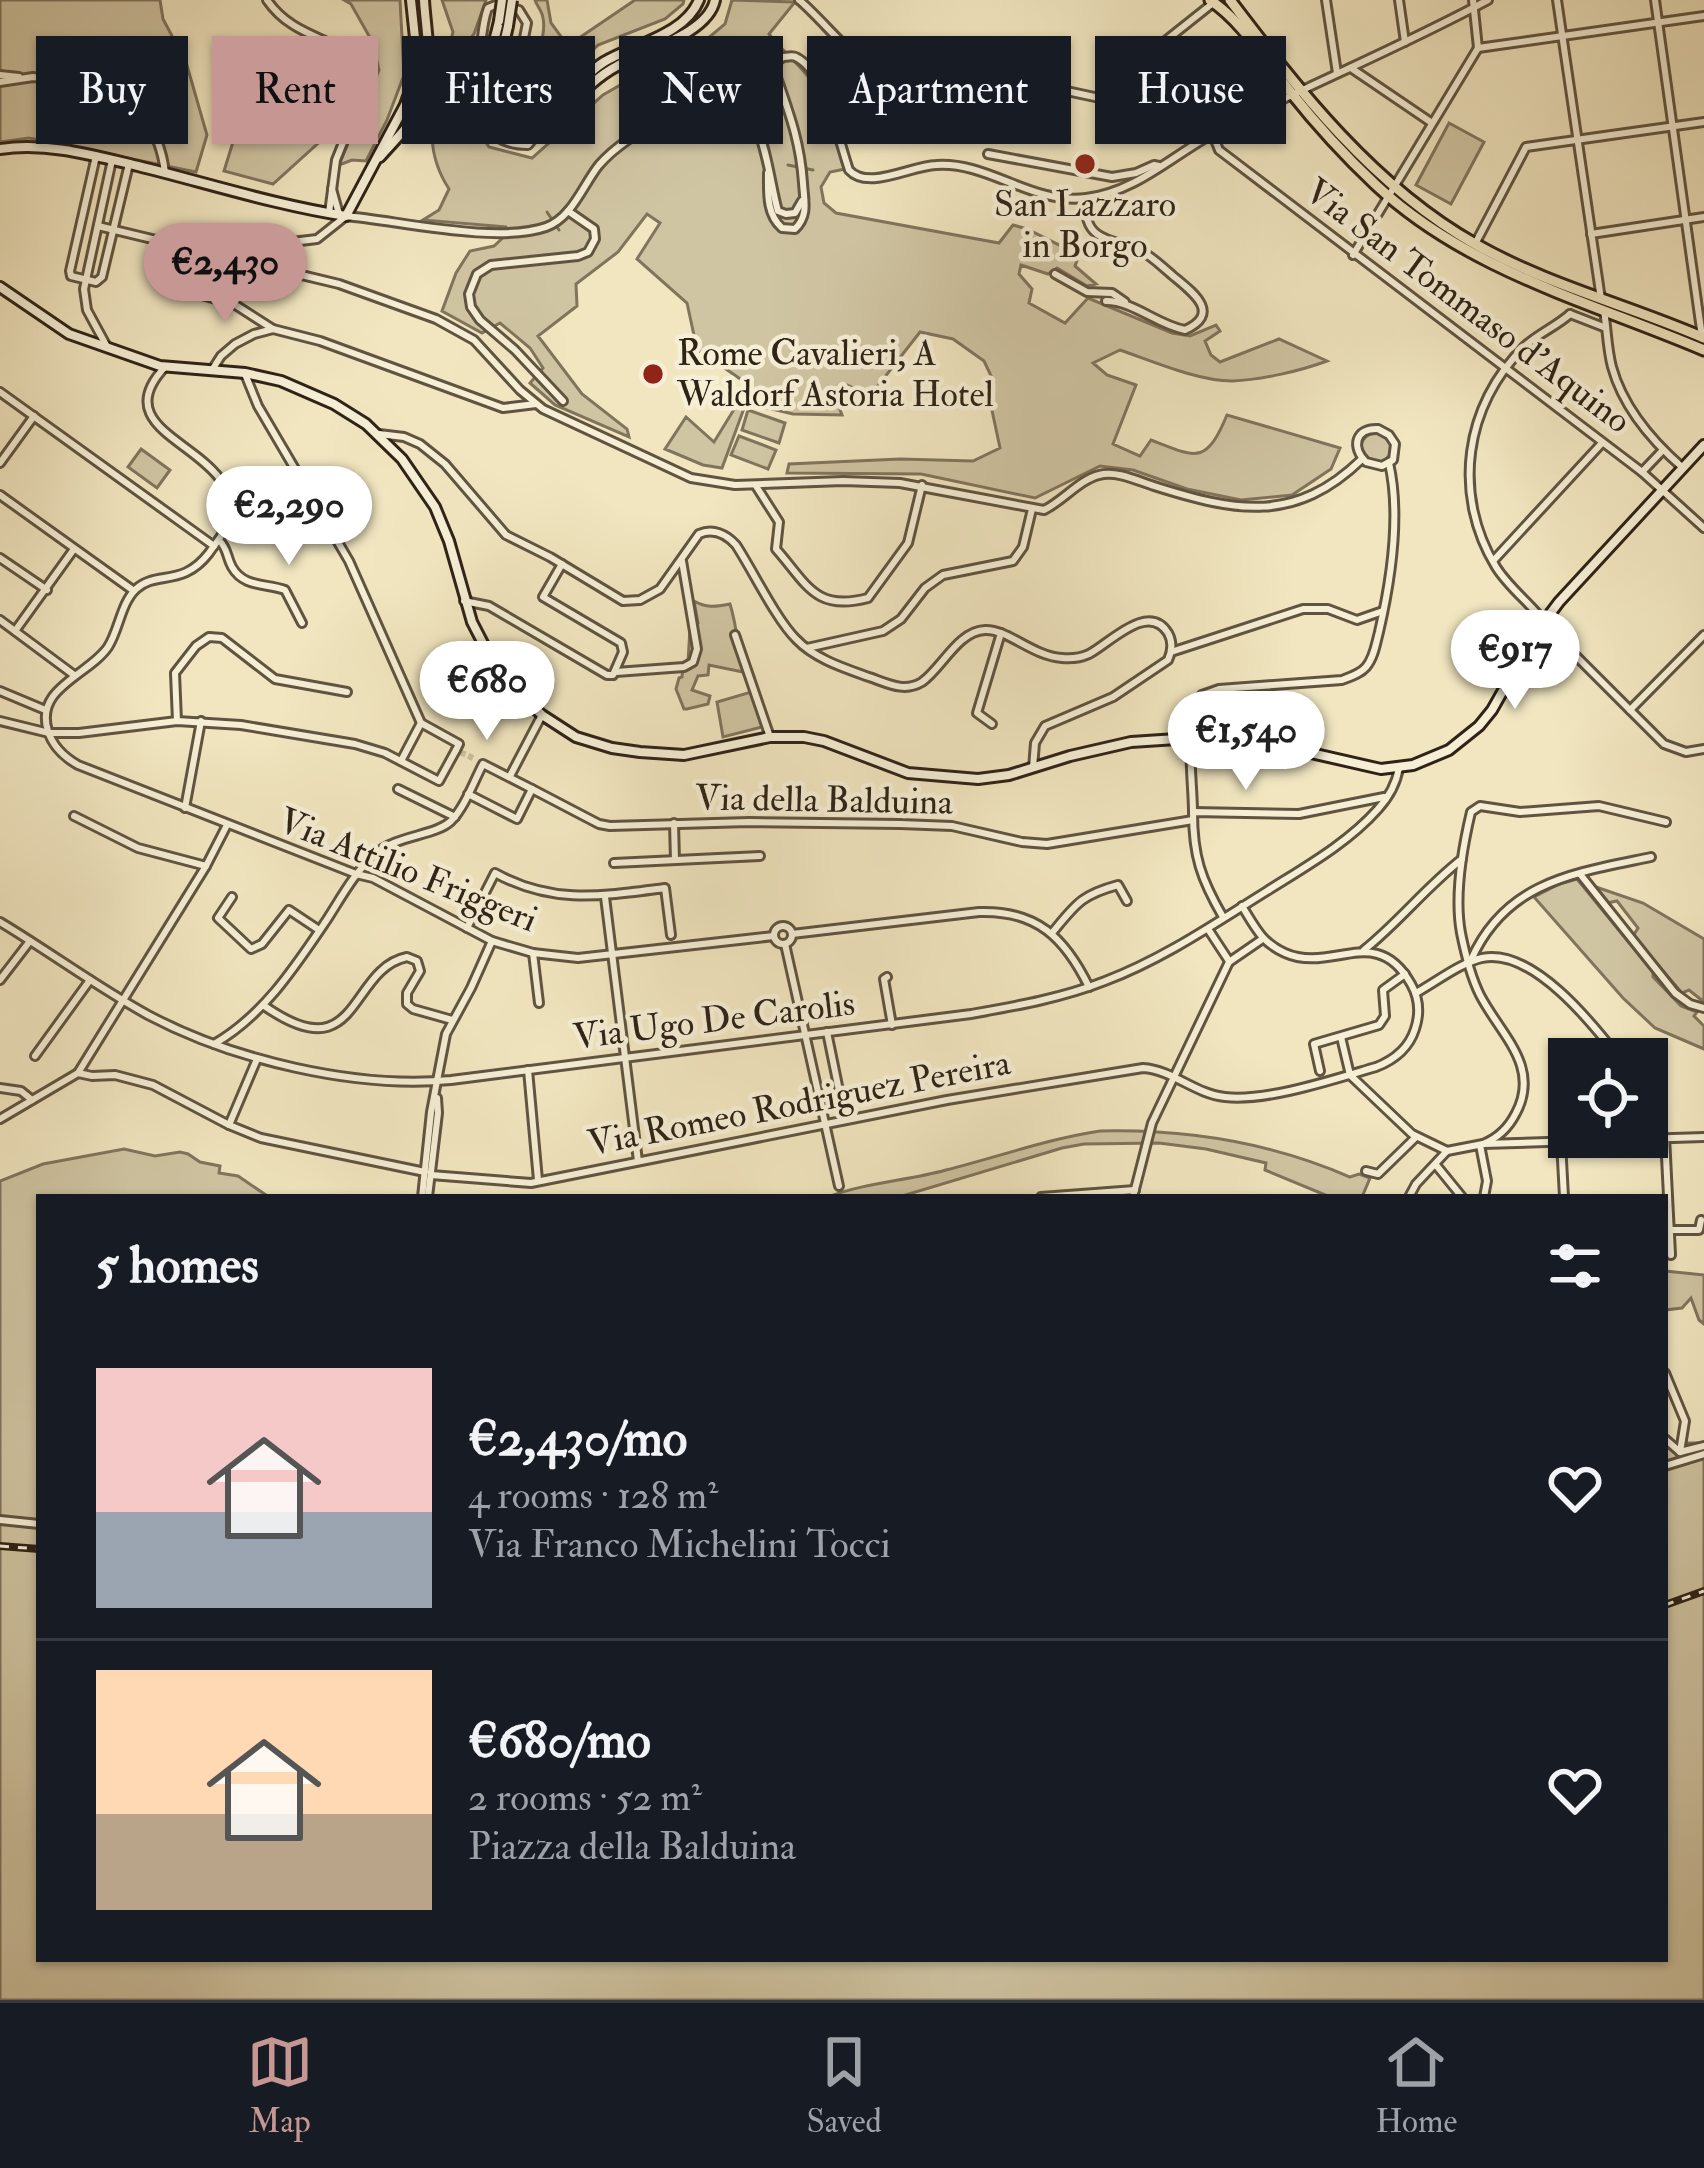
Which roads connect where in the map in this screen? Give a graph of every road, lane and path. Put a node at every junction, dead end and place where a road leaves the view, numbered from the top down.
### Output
1 (267, 0) edge
2 (411, 0) edge
3 (424, 0) edge
4 (502, 0) edge
5 (512, 0) edge
6 (699, 0) edge
7 (715, 0) edge
8 (799, 0) edge
9 (1230, 0) edge
10 (1326, 0) edge
11 (1399, 0) edge
12 (1488, 0) edge
13 (1557, 0) edge
14 (1654, 0) edge
15 (1212, 1) edge
16 (1473, 4) edge
17 (1704, 16) edge
18 (503, 23) junction
19 (1658, 24) junction
20 (482, 36) edge
21 (500, 36) edge
22 (502, 36) edge
23 (524, 36) edge
24 (1170, 36) edge
25 (1563, 37) junction
26 (1405, 42) junction
27 (1478, 48) junction
28 (1350, 68) junction
29 (595, 70) edge
30 (1337, 73) junction
31 (0, 78) edge
32 (595, 82) edge
33 (1297, 93) junction
34 (1095, 97) edge
35 (1286, 98) edge
36 (1704, 122) edge
37 (1432, 123) junction
38 (1673, 127) junction
39 (1577, 140) junction
40 (1196, 144) edge
41 (1217, 144) edge
42 (0, 149) edge
43 (988, 154) dead end
44 (96, 156) junction
45 (112, 160) junction
46 (129, 164) junction
47 (1159, 166) junction
48 (371, 168) junction
49 (165, 173) junction
50 (768, 173) junction
51 (804, 192) junction
52 (1391, 192) junction
53 (1085, 199) junction
54 (568, 211) junction
55 (338, 214) junction
56 (1704, 217) edge
57 (1687, 220) junction
58 (98, 226) junction
59 (113, 230) junction
60 (1591, 234) junction
61 (197, 249) junction
62 (1473, 249) junction
63 (1353, 254) junction
64 (256, 263) junction
65 (1055, 274) dead end
66 (85, 281) junction
67 (0, 287) edge
68 (1577, 296) junction
69 (1602, 300) junction
70 (1106, 302) dead end
71 (1127, 305) junction
72 (1604, 313) junction
73 (1570, 314) junction
74 (1607, 328) junction
75 (273, 329) junction
76 (1703, 337) edge
77 (106, 346) junction
78 (1704, 350) edge
79 (164, 367) junction
80 (1504, 369) junction
81 (212, 370) junction
82 (245, 373) junction
83 (0, 392) edge
84 (563, 401) dead end
85 (536, 404) junction
86 (34, 416) junction
87 (380, 434) junction
88 (1602, 443) junction
89 (1704, 445) edge
90 (1663, 449) junction
91 (1362, 459) junction
92 (0, 463) edge
93 (1389, 463) junction
94 (1683, 468) junction
95 (1642, 472) junction
96 (756, 485) junction
97 (922, 485) junction
98 (1662, 490) junction
99 (0, 495) edge
100 (1032, 508) junction
101 (1704, 528) edge
102 (218, 540) junction
103 (74, 549) junction
104 (0, 558) edge
105 (682, 558) junction
106 (1493, 561) junction
107 (562, 564) junction
108 (47, 590) junction
109 (134, 591) junction
110 (466, 607) junction
111 (1383, 611) junction
112 (0, 620) edge
113 (1545, 620) junction
114 (302, 623) dead end
115 (15, 631) junction
116 (1001, 633) junction
117 (1704, 634) edge
118 (735, 635) dead end
119 (807, 648) junction
120 (1172, 652) junction
121 (616, 672) junction
122 (75, 675) junction
123 (0, 691) edge
124 (346, 692) dead end
125 (44, 709) dead end
126 (1630, 710) junction
127 (542, 716) junction
128 (0, 721) edge
129 (177, 721) junction
130 (201, 721) junction
131 (421, 723) junction
132 (992, 724) dead end
133 (49, 734) junction
134 (770, 737) junction
135 (1192, 738) junction
136 (1704, 749) edge
137 (472, 758) tunnel mouth
138 (401, 761) junction
139 (483, 764) junction
140 (1033, 768) junction
141 (1399, 768) junction
142 (510, 777) junction
143 (398, 789) dead end
144 (532, 789) junction
145 (467, 794) junction
146 (1388, 797) junction
147 (185, 808) junction
148 (74, 816) dead end
149 (1193, 816) junction
150 (454, 817) junction
151 (1666, 822) dead end
152 (674, 823) junction
153 (227, 825) junction
154 (760, 856) dead end
155 (1651, 857) dead end
156 (1462, 859) junction
157 (675, 860) junction
158 (614, 863) dead end
159 (206, 866) junction
160 (356, 874) junction
161 (1580, 874) junction
162 (605, 895) junction
163 (232, 897) dead end
164 (1127, 901) dead end
165 (1242, 906) junction
166 (1224, 918) junction
167 (0, 922) edge
168 (466, 928) junction
169 (1208, 929) junction
170 (319, 930) junction
171 (1052, 933) junction
172 (792, 934) junction
173 (671, 935) dead end
174 (773, 936) junction
175 (30, 940) junction
176 (1262, 940) junction
177 (492, 941) junction
178 (785, 944) junction
179 (1364, 951) junction
180 (533, 952) junction
181 (610, 955) junction
182 (1229, 962) junction
183 (1469, 963) junction
184 (1405, 974) junction
185 (887, 977) dead end
186 (0, 980) edge
187 (90, 980) junction
188 (1089, 987) junction
189 (1416, 993) junction
190 (124, 1001) junction
191 (539, 1003) dead end
192 (263, 1005) junction
193 (1704, 1008) edge
194 (452, 1020) junction
195 (892, 1025) junction
196 (827, 1032) junction
197 (806, 1035) junction
198 (1341, 1037) junction
199 (1601, 1038) edge
200 (214, 1044) junction
201 (35, 1056) dead end
202 (257, 1059) junction
203 (624, 1059) junction
204 (528, 1070) junction
205 (1320, 1071) dead end
206 (78, 1072) junction
207 (1350, 1075) junction
208 (1175, 1077) junction
209 (438, 1081) junction
210 (0, 1088) edge
211 (32, 1100) junction
212 (0, 1119) edge
213 (845, 1120) junction
214 (825, 1124) junction
215 (229, 1125) junction
216 (1416, 1137) junction
217 (1668, 1137) edge
218 (1704, 1137) edge
219 (1548, 1142) edge
220 (1482, 1144) junction
221 (1447, 1151) junction
222 (1563, 1158) edge
223 (1666, 1158) edge
224 (638, 1161) junction
225 (1436, 1165) junction
226 (1366, 1171) dead end
227 (428, 1173) junction
228 (538, 1182) junction
229 (839, 1186) dead end
230 (425, 1194) edge
231 (1134, 1194) edge
232 (1411, 1194) edge
233 (1460, 1194) edge
234 (1485, 1194) edge
235 (1564, 1194) edge
236 (1701, 1220) edge
237 (1670, 1230) junction
238 (1671, 1255) dead end
239 (1668, 1380) edge
240 (1668, 1442) edge
241 (1704, 1450) edge
242 (1680, 1452) junction
243 (1668, 1465) edge
244 (0, 1520) edge
245 (36, 1524) edge

1 - 55 street
2 - 48 main road
3 - 48 main road
4 - 18 main road, bridge
5 - 18 main road, bridge
6 - 29 main road
7 - 32 main road
8 - 34 street
9 - 33 main road
10 - 30 street
11 - 26 street
12 - 16 street
13 - 25 street
14 - 19 street
15 - 24 street
15 - 33 main road
16 - 26 street
16 - 27 street
17 - 19 street
18 - 21 main road
18 - 22 main road
19 - 25 street
19 - 38 street
20 - 23 street
25 - 27 street
25 - 39 street
26 - 28 street
27 - 37 street
28 - 30 street
28 - 37 street
30 - 33 street
31 - 49 street
33 - 35 street
33 - 52 main road
36 - 38 street
37 - 52 street
38 - 39 street
38 - 57 street
39 - 60 street
39 - 62 street
40 - 47 street
41 - 63 street, Via San Tommaso d'Aquino
42 - 44 main road
43 - 47 street
44 - 45 main road
44 - 66 street
45 - 46 main road
45 - 58 street
46 - 49 main road
46 - 59 street
47 - 53 street
48 - 55 main road
49 - 55 main road
50 - 51 street
50 - 51 street
50 - 54 street
51 - 53 street
52 - 62 main road
52 - 63 street
53 - 71 street
54 - 55 street
54 - 84 street
55 - 64 street
56 - 57 street
57 - 60 street
57 - 76 street
58 - 59 street
58 - 66 street
59 - 61 street
59 - 66 street
60 - 69 street
61 - 64 street
61 - 75 street
62 - 68 main road
63 - 80 street, Via San Tommaso d'Aquino
64 - 85 street
65 - 71 street
66 - 77 street
67 - 77 main road
68 - 69 main road
68 - 72 main road
68 - 73 street
69 - 72 street
69 - 76 main road
70 - 71 street
72 - 74 street
72 - 78 main road
73 - 74 street
73 - 80 street
74 - 90 street
75 - 81 street
75 - 85 street
77 - 79 main road
79 - 81 main road
79 - 102 street
80 - 88 street, Via San Tommaso d'Aquino
80 - 106 street
81 - 82 main road
82 - 87 main road
82 - 131 street
83 - 86 street
85 - 96 street
86 - 92 street
86 - 102 street
87 - 107 street
87 - 110 main road
88 - 95 street, Via San Tommaso d'Aquino
88 - 106 street
89 - 94 main road
90 - 94 street
90 - 95 street
91 - 93 street
91 - 93 street
91 - 100 street
93 - 111 street
94 - 98 main road
95 - 98 street, Via San Tommaso d'Aquino
96 - 97 street
96 - 97 street
97 - 100 street
98 - 101 street, Via San Tommaso d'Aquino
98 - 113 main road
99 - 103 street
100 - 119 street
102 - 109 street
102 - 114 street
103 - 108 street
103 - 109 street
104 - 108 street
105 - 107 street
105 - 119 street
105 - 121 street
106 - 113 street
107 - 121 street
108 - 115 street
109 - 122 street
110 - 121 street
110 - 127 main road
111 - 120 street
111 - 135 street
112 - 115 street
113 - 126 street
113 - 141 main road
115 - 122 street
116 - 119 street
116 - 120 street
116 - 132 street
117 - 126 street
118 - 134 street
120 - 140 street
122 - 133 street
123 - 125 street
124 - 129 street
126 - 136 street
127 - 134 main road
127 - 142 street
128 - 133 street
129 - 130 street
129 - 133 street
130 - 138 street
130 - 147 street
131 - 138 street
131 - 138 street
133 - 147 street, Via Attilio Friggeri
134 - 140 main road
135 - 140 main road
135 - 141 main road
135 - 149 street
137 - 139 street, Via della Balduina
139 - 142 street, Via della Balduina
139 - 145 street
141 - 146 street
142 - 144 street, Via della Balduina
143 - 150 street
144 - 145 street
144 - 152 street, Via della Balduina
145 - 150 street
146 - 149 street, Via della Balduina
146 - 165 street, Via Ugo De Carolis
147 - 153 street, Via Attilio Friggeri
148 - 159 street
149 - 152 street, Via della Balduina
149 - 166 street
150 - 160 street
151 - 156 street
152 - 157 street
153 - 159 street
153 - 160 street, Via Attilio Friggeri
154 - 157 street
155 - 161 street
156 - 179 street
156 - 183 street
157 - 158 street
159 - 190 street
160 - 168 street, Via Attilio Friggeri
160 - 170 street
161 - 183 street
161 - 193 street
162 - 168 street
162 - 173 street
162 - 181 street
163 - 170 street
164 - 171 street
165 - 166 street, Via Ugo De Carolis
165 - 176 street
166 - 169 street, Via Ugo De Carolis
167 - 175 street
168 - 177 street, Via Attilio Friggeri
169 - 182 street
169 - 188 street, Via Ugo De Carolis
170 - 192 street
171 - 172 street
171 - 188 street
172 - 174 street
172 - 178 street
174 - 178 street
174 - 181 street, Via Attilio Friggeri
175 - 186 street
175 - 187 street
176 - 179 street
176 - 182 street
177 - 180 street, Via Attilio Friggeri
177 - 194 street
178 - 197 street
179 - 184 street
180 - 181 street, Via Attilio Friggeri
180 - 191 street
181 - 203 street
182 - 208 street
183 - 189 street
183 - 199 street
183 - 220 street
184 - 189 street
184 - 198 street
185 - 195 street
187 - 190 street
187 - 201 street
188 - 195 street, Via Ugo De Carolis
189 - 207 street, Via Romeo Rodriguez Pereira
190 - 200 street
190 - 206 street
192 - 194 street
192 - 200 street
194 - 209 street
195 - 196 street, Via Ugo De Carolis
196 - 197 street, Via Ugo De Carolis
196 - 213 street
197 - 203 street, Via Ugo De Carolis
197 - 214 street
198 - 205 street
198 - 207 street
200 - 202 street, Via Ugo De Carolis
202 - 209 street, Via Ugo De Carolis
202 - 215 street
203 - 204 street, Via Ugo De Carolis
203 - 224 street
204 - 209 street, Via Ugo De Carolis
204 - 228 street
206 - 211 street
206 - 215 street, Via Romeo Rodriguez Pereira
207 - 208 street, Via Romeo Rodriguez Pereira
207 - 216 street
208 - 213 street, Via Romeo Rodriguez Pereira
208 - 231 street
209 - 227 street
210 - 211 street
211 - 212 street
213 - 214 street, Via Romeo Rodriguez Pereira
214 - 224 street, Via Romeo Rodriguez Pereira
214 - 229 street
215 - 227 street, Via Romeo Rodriguez Pereira
216 - 221 street
216 - 226 street
217 - 218 street
219 - 220 street
220 - 221 street
220 - 234 street
221 - 225 street
222 - 235 street
223 - 237 street
224 - 228 street, Via Romeo Rodriguez Pereira
225 - 232 street
225 - 233 street
227 - 228 street, Via Romeo Rodriguez Pereira
227 - 230 street
236 - 237 street
237 - 238 street
239 - 242 street
240 - 242 street
241 - 242 street
241 - 243 street
244 - 245 street

